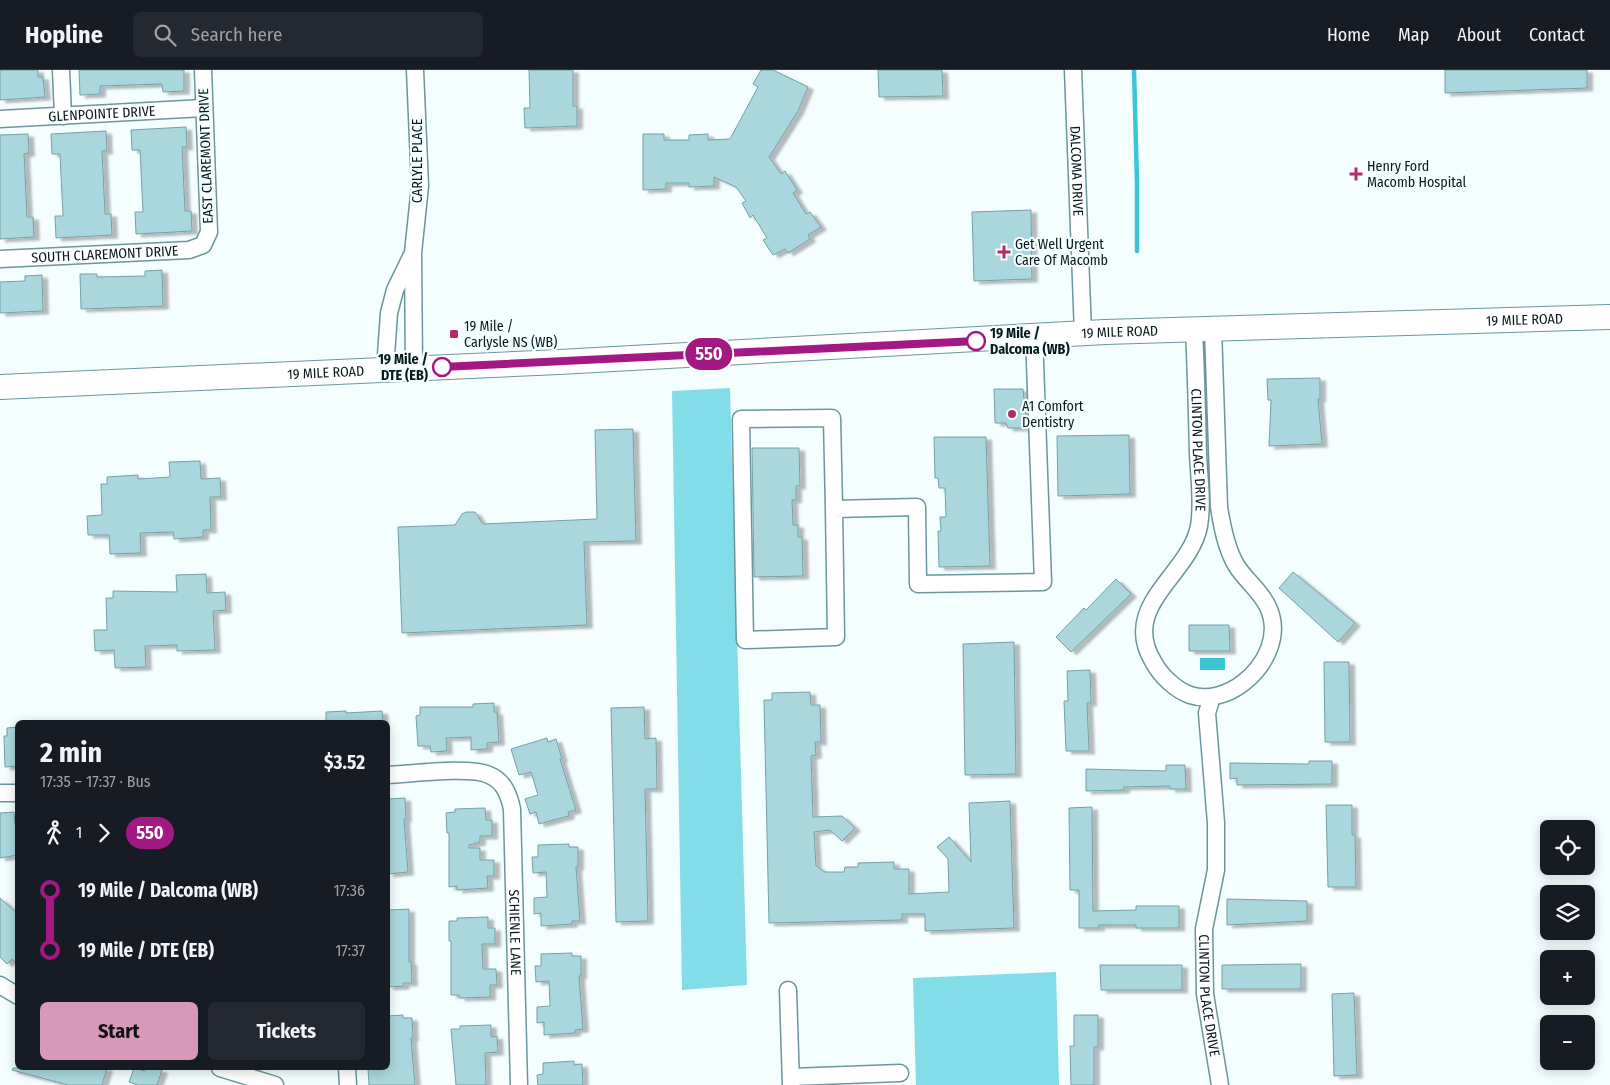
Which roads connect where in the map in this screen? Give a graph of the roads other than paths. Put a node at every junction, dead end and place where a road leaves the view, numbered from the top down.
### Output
1 (61, 70) edge
2 (203, 70) edge
3 (415, 70) edge
4 (1073, 70) edge
5 (204, 108) junction
6 (63, 116) junction
7 (0, 119) edge
8 (206, 242) joint
9 (413, 253) junction
10 (0, 259) edge
11 (1610, 317) edge
12 (1204, 329) junction
13 (1083, 333) junction
14 (1034, 335) junction
15 (414, 368) junction
16 (385, 369) junction
17 (0, 387) edge
18 (834, 509) junction
19 (1212, 697) junction
20 (390, 775) edge
21 (15, 792) edge
22 (0, 794) edge
23 (0, 985) edge
24 (788, 990) dead end
25 (15, 994) edge
26 (226, 1070) edge
27 (348, 1070) edge
28 (900, 1073) dead end
29 (791, 1081) edge
30 (275, 1085) edge
31 (348, 1085) edge
32 (518, 1085) edge
33 (1220, 1085) edge

1 - 6 street
2 - 5 street, EAST CLAREMONT DRIVE
3 - 9 street, CARLYLE PLACE
4 - 13 street, DALCOMA DRIVE
5 - 6 street, GLENPOINTE DRIVE
5 - 8 street, EAST CLAREMONT DRIVE
6 - 7 street, GLENPOINTE DRIVE
8 - 10 street, SOUTH CLAREMONT DRIVE
9 - 15 street, CARLYLE PLACE
9 - 16 street, CARLYLE PLACE
11 - 12 street, 19 MILE ROAD
12 - 13 street, 19 MILE ROAD
12 - 19 street, CLINTON PLACE DRIVE
12 - 19 street, CLINTON PLACE DRIVE
13 - 14 street, 19 MILE ROAD
14 - 15 street, 19 MILE ROAD
14 - 18 street
15 - 16 street, 19 MILE ROAD
16 - 17 street, 19 MILE ROAD
18 - 18 street
19 - 33 street, CLINTON PLACE DRIVE
20 - 32 street, SCHIENLE LANE
21 - 22 street
23 - 25 street
24 - 29 street
26 - 30 street
27 - 31 street
28 - 29 street

